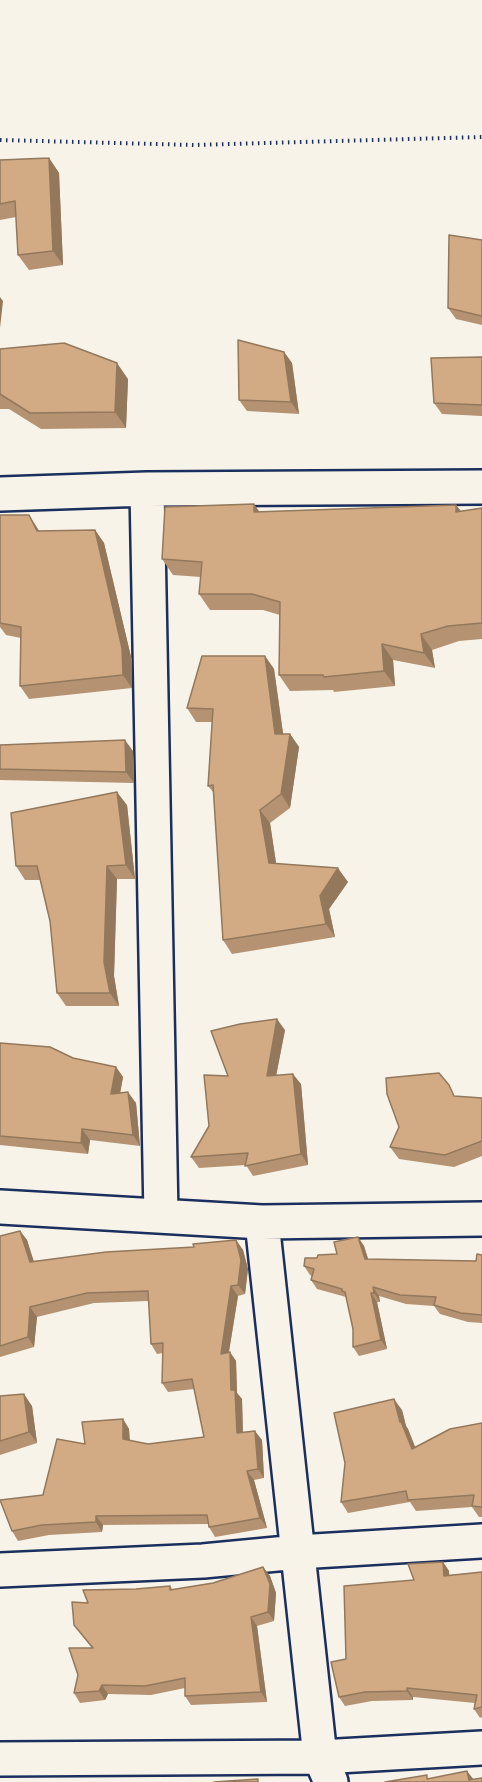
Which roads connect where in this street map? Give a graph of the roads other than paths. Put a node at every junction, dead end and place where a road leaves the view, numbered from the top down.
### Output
1 (482, 487) edge
2 (147, 489) junction
3 (0, 494) edge
4 (0, 1207) edge
5 (161, 1216) junction
6 (482, 1220) edge
7 (262, 1222) junction
8 (482, 1541) edge
9 (298, 1552) junction
10 (0, 1570) edge
11 (482, 1748) edge
12 (0, 1759) edge
13 (326, 1769) edge

1 - 2 street
2 - 3 street
2 - 5 street
4 - 5 street
5 - 7 street
6 - 7 street
7 - 9 street
8 - 9 street
9 - 10 street
9 - 13 street
11 - 13 street
12 - 13 street

